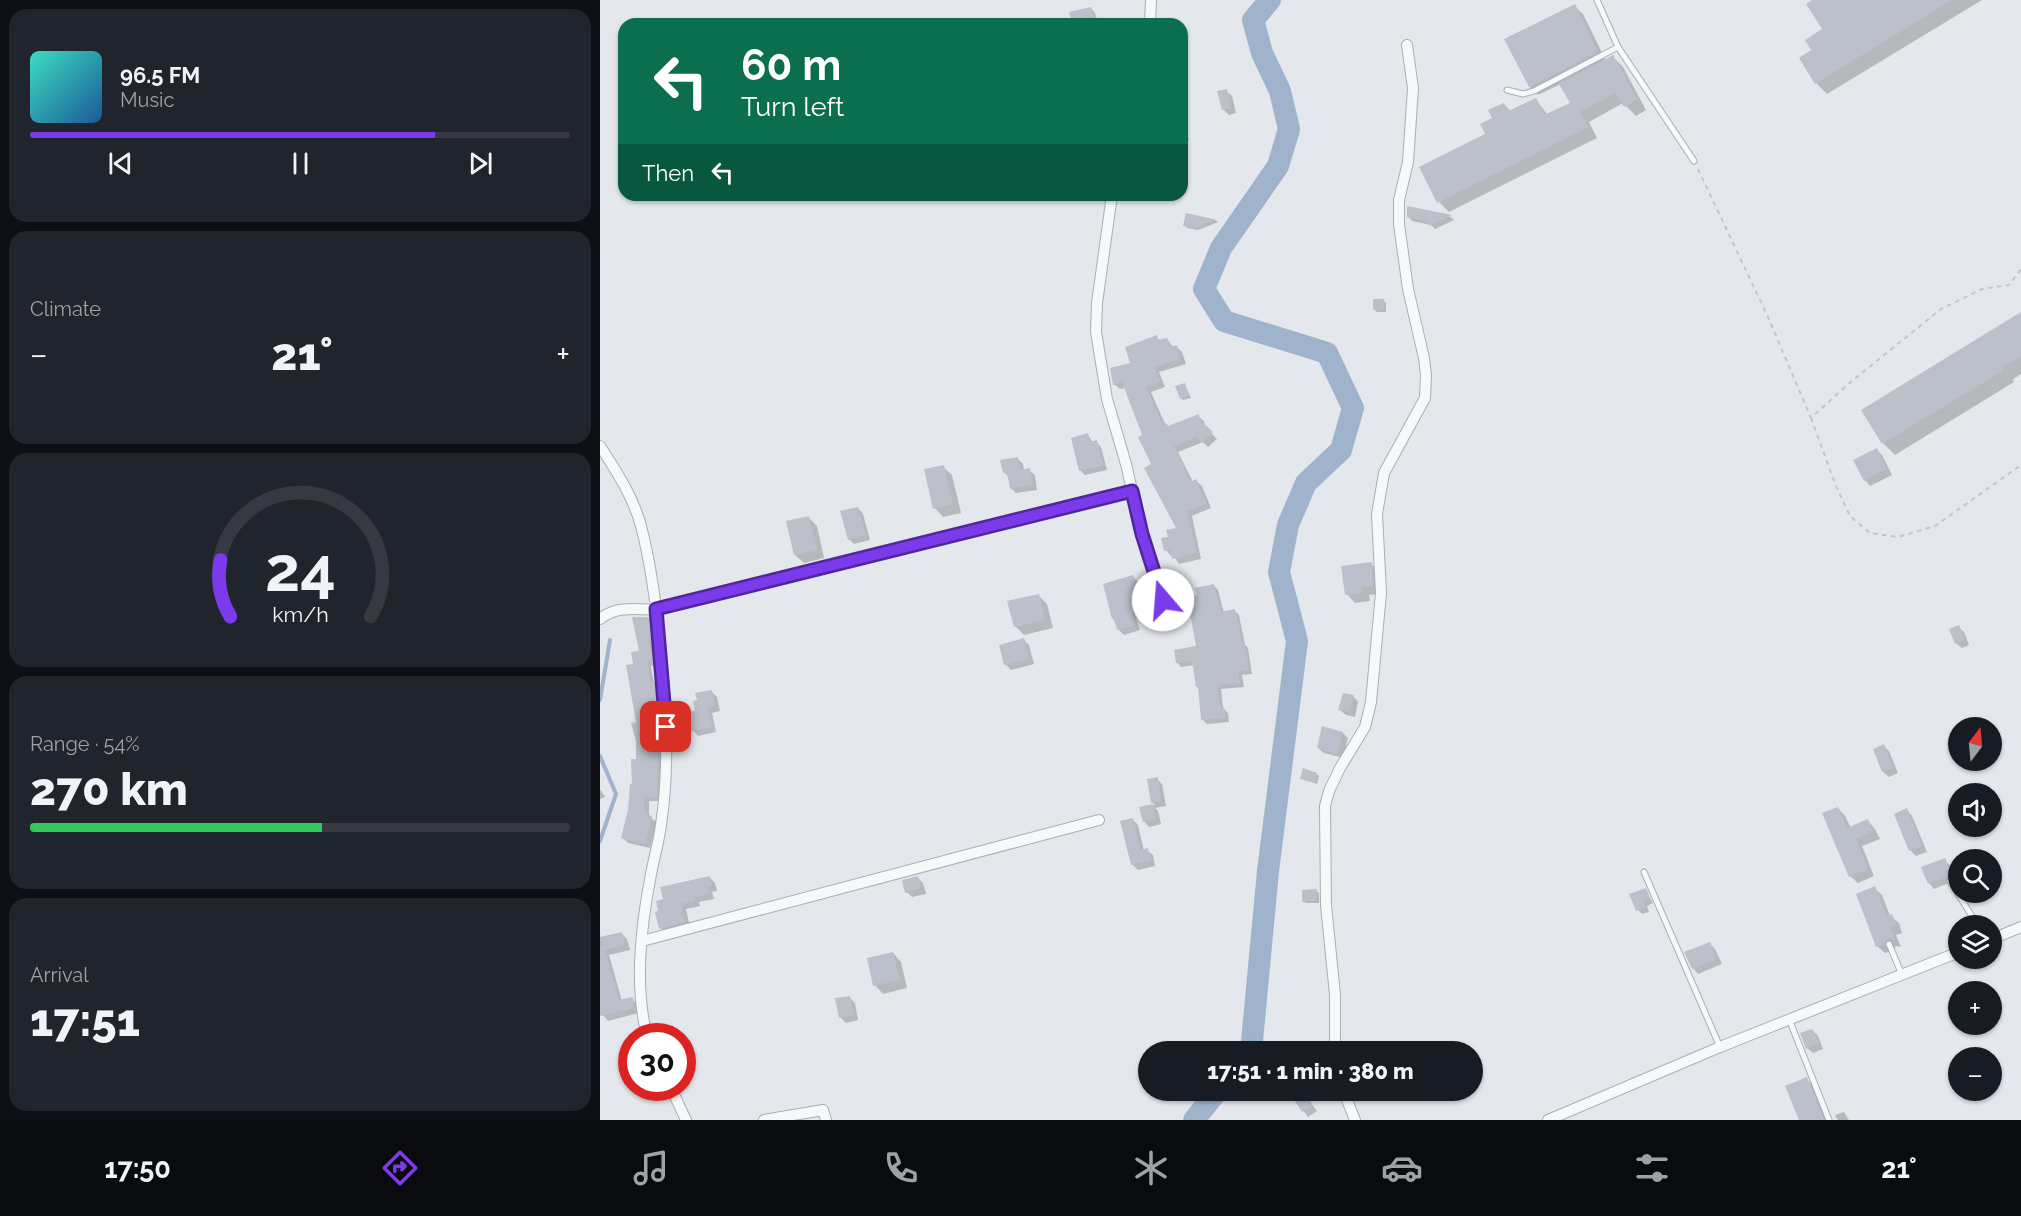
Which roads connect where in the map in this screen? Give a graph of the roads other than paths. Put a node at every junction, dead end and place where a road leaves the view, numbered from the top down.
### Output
1 (1151, 0) edge
2 (1597, 0) edge
3 (1150, 18) edge
4 (1407, 45) dead end
5 (1618, 47) junction
6 (1507, 90) dead end
7 (1694, 161) road end
8 (1111, 201) edge
9 (600, 446) edge
10 (1132, 491) junction
11 (656, 609) junction
12 (600, 619) edge
13 (1171, 621) dead end
14 (1099, 820) dead end
15 (1644, 872) dead end
16 (2021, 927) edge
17 (2002, 935) edge
18 (642, 942) junction
19 (1889, 944) dead end
20 (1948, 956) edge
21 (1902, 975) junction
22 (1789, 1019) junction
23 (645, 1023) edge
24 (1335, 1041) edge
25 (1720, 1047) junction
26 (676, 1101) edge
27 (1347, 1101) edge
28 (686, 1120) edge
29 (764, 1120) edge
30 (826, 1120) edge
31 (1355, 1120) edge
32 (1548, 1120) edge
33 (1829, 1120) edge

1 - 3 street
2 - 5 lane
4 - 24 street
5 - 6 lane
5 - 7 lane
8 - 10 street
9 - 11 street
10 - 11 street
10 - 13 street
11 - 12 street
11 - 18 street
14 - 18 street
15 - 25 lane
16 - 17 street
18 - 23 street
19 - 21 lane
20 - 21 street
21 - 22 street
22 - 25 street
22 - 33 lane
25 - 32 street
26 - 28 street
27 - 31 street
29 - 30 street

